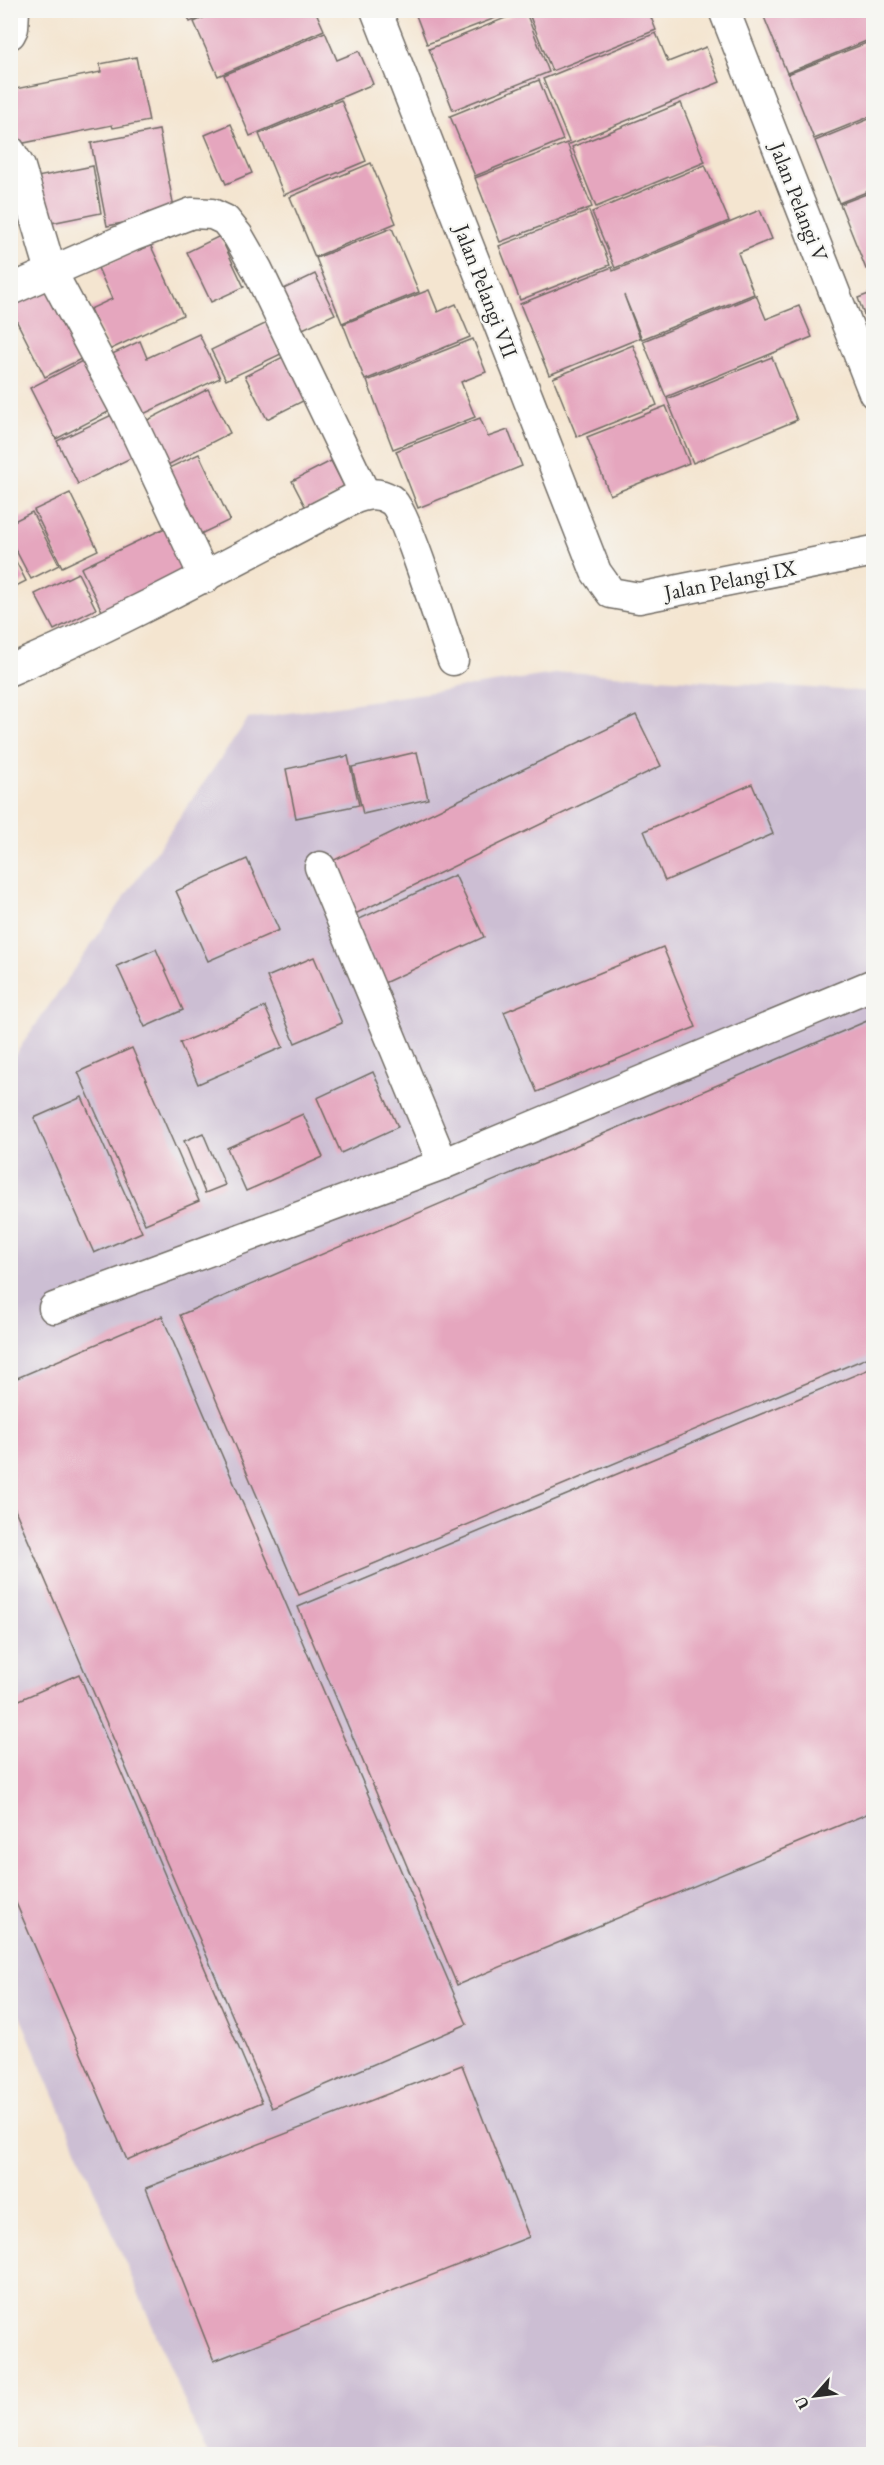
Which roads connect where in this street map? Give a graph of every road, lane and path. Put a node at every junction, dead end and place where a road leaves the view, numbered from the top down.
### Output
1 (14, 10) edge
2 (376, 10) edge
3 (724, 10) edge
4 (10, 34) edge
5 (10, 150) edge
6 (51, 271) junction
7 (10, 290) edge
8 (873, 393) edge
9 (365, 494) junction
10 (873, 551) edge
11 (596, 572) joint
12 (206, 578) junction
13 (453, 660) dead end
14 (10, 670) edge
15 (320, 867) dead end
16 (873, 984) edge
17 (444, 1164) junction
18 (54, 1308) dead end

1 - 4 street
2 - 11 street, Jalan Pelangi VII
3 - 8 street, Jalan Pelangi V
5 - 6 street
6 - 7 street
6 - 9 street
6 - 12 street
9 - 12 street
9 - 13 street
10 - 11 street, Jalan Pelangi IX
12 - 14 street
15 - 17 street
16 - 17 street
17 - 18 street

